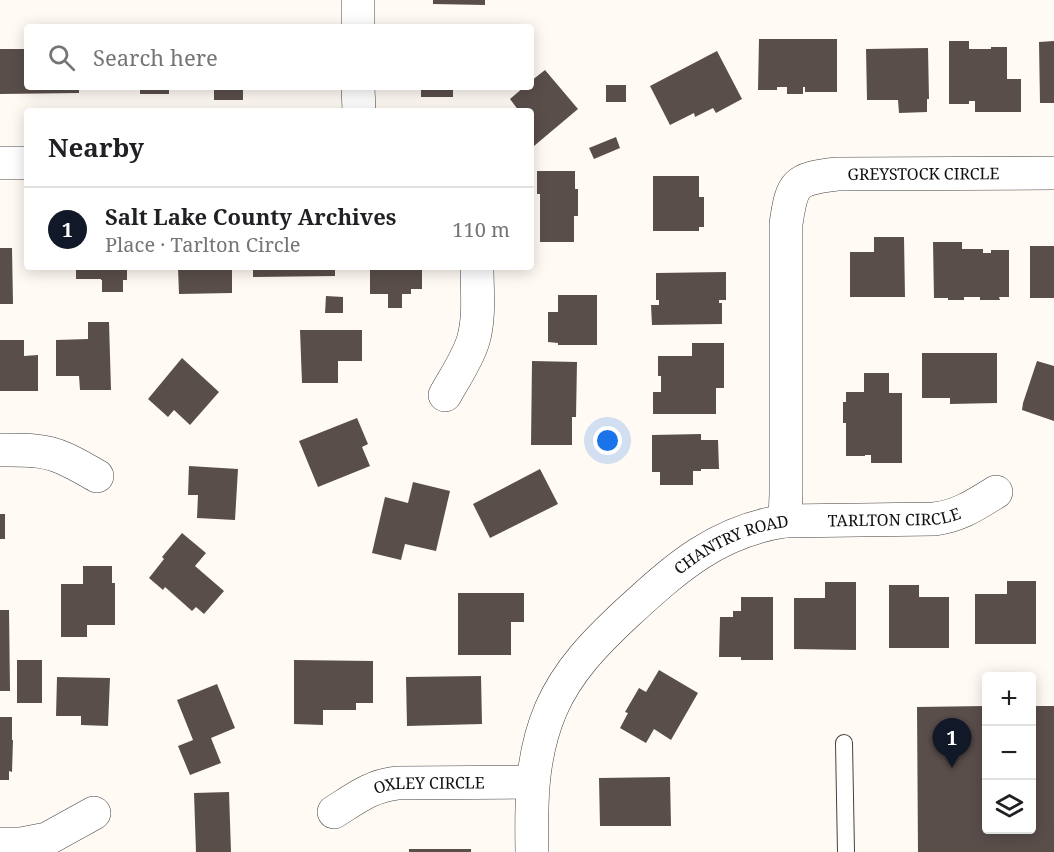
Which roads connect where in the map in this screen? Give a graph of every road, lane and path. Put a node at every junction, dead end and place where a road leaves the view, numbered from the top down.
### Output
1 (358, 0) edge
2 (358, 24) edge
3 (358, 90) edge
4 (358, 108) edge
5 (0, 163) edge
6 (24, 163) edge
7 (1054, 173) edge
8 (797, 184) joint
9 (477, 270) edge
10 (445, 395) dead end
11 (0, 450) edge
12 (97, 476) dead end
13 (996, 492) dead end
14 (785, 520) junction
15 (844, 743) dead end
16 (532, 782) junction
17 (334, 812) dead end
18 (94, 813) dead end
19 (0, 844) edge
20 (532, 852) edge
21 (846, 852) edge

1 - 2 street
3 - 4 street
5 - 6 street
7 - 8 street, GREYSTOCK CIRCLE
8 - 14 street, CHANTRY ROAD
9 - 10 street
11 - 12 street
13 - 14 street, TARLTON CIRCLE
14 - 16 street, CHANTRY ROAD
15 - 21 lane
16 - 17 street, OXLEY CIRCLE
16 - 20 street, CHANTRY ROAD
18 - 19 street

